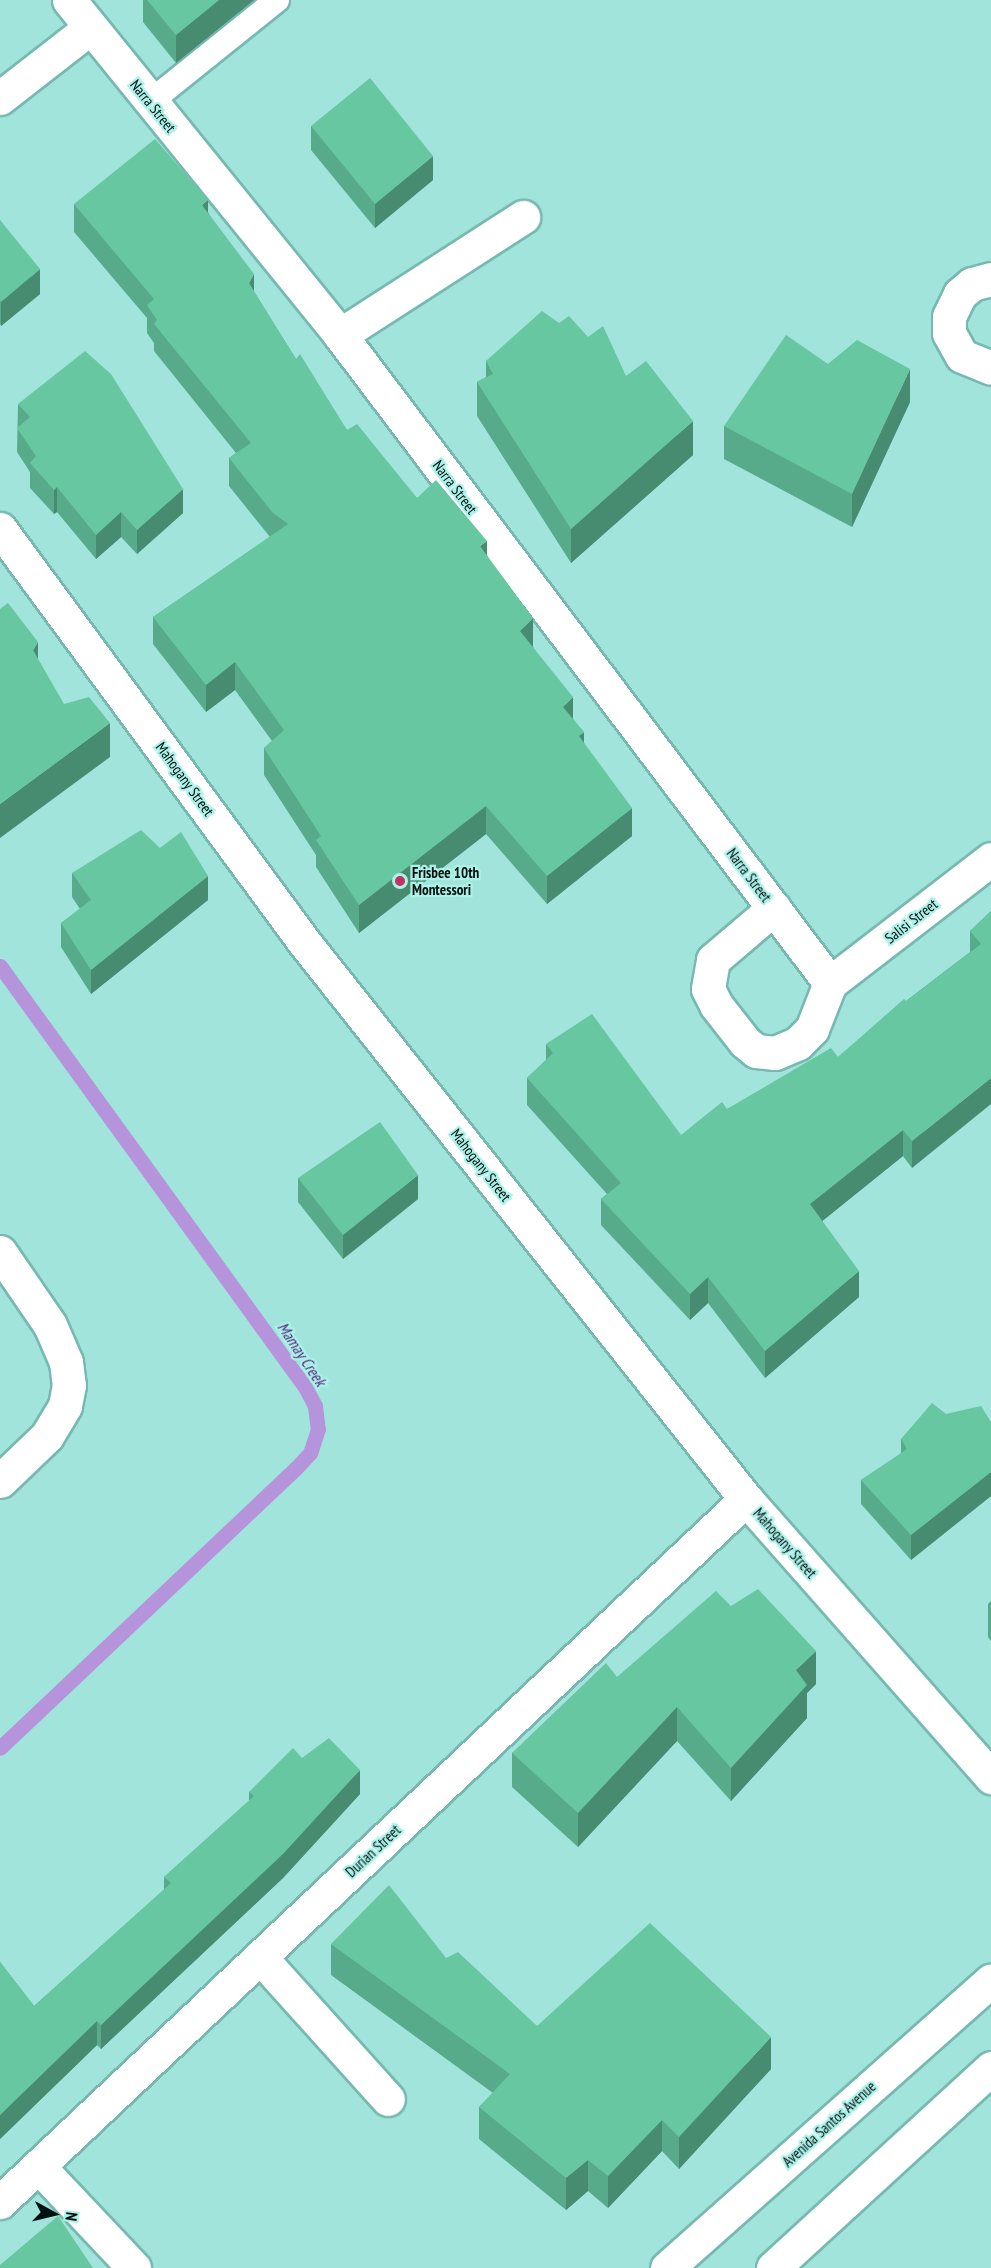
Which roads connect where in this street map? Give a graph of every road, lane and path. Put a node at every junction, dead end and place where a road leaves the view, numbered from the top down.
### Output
1 (69, 0) edge
2 (277, 0) edge
3 (90, 28) junction
4 (0, 98) edge
5 (150, 102) junction
6 (523, 217) dead end
7 (991, 279) edge
8 (340, 335) junction
9 (991, 368) edge
10 (0, 529) edge
11 (991, 859) edge
12 (774, 908) junction
13 (830, 983) junction
14 (0, 1252) edge
15 (0, 1481) edge
16 (746, 1499) junction
17 (991, 1777) edge
18 (260, 1957) junction
19 (991, 1980) edge
20 (991, 2068) edge
21 (388, 2099) dead end
22 (38, 2166) junction
23 (0, 2202) edge
24 (680, 2264) edge
25 (134, 2268) edge
26 (773, 2268) edge

1 - 3 street, Narra Street
2 - 5 lane
3 - 4 street
3 - 5 street, Narra Street
5 - 8 street, Narra Street
6 - 8 street
7 - 9 street
8 - 12 street, Narra Street
10 - 16 street, Mahogany Street
11 - 13 street, Salisi Street
12 - 13 street, Narra Street
12 - 13 street
14 - 15 street
16 - 17 street, Mahogany Street
16 - 18 street, Durian Street
18 - 21 street
18 - 22 street, Durian Street
19 - 24 street, Avenida Santos Avenue
20 - 26 street
22 - 23 street, Durian Street
22 - 25 street

